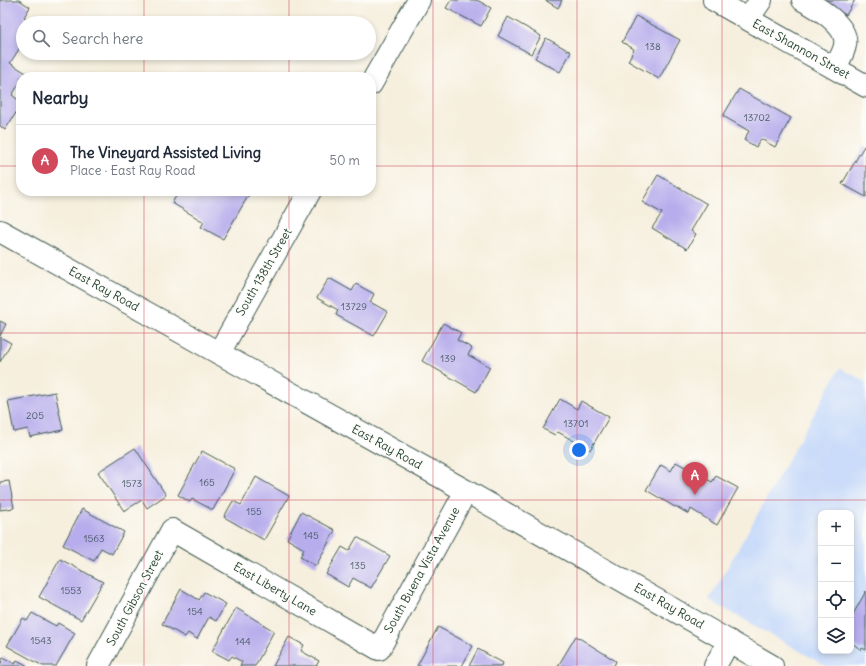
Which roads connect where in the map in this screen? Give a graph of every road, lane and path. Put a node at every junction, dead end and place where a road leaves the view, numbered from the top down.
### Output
1 (419, 0) edge
2 (714, 0) edge
3 (761, 0) edge
4 (803, 0) edge
5 (748, 19) junction
6 (836, 68) junction
7 (376, 75) edge
8 (866, 86) edge
9 (307, 196) edge
10 (0, 231) edge
11 (219, 353) junction
12 (466, 491) junction
13 (172, 530) joint
14 (729, 640) junction
15 (379, 649) joint
16 (98, 666) edge
17 (715, 666) edge
18 (772, 666) edge

1 - 7 street
2 - 5 street, East Shannon Street
3 - 5 street
4 - 6 street
5 - 6 street, East Shannon Street
6 - 8 street, East Shannon Street
9 - 11 street, South 138th Street
10 - 11 street, East Ray Road
11 - 12 street, East Ray Road
12 - 14 street, East Ray Road
12 - 15 street, South Buena Vista Avenue
13 - 15 street, East Liberty Lane
13 - 16 street, South Gibson Street
14 - 17 street
14 - 18 street, East Ray Road

